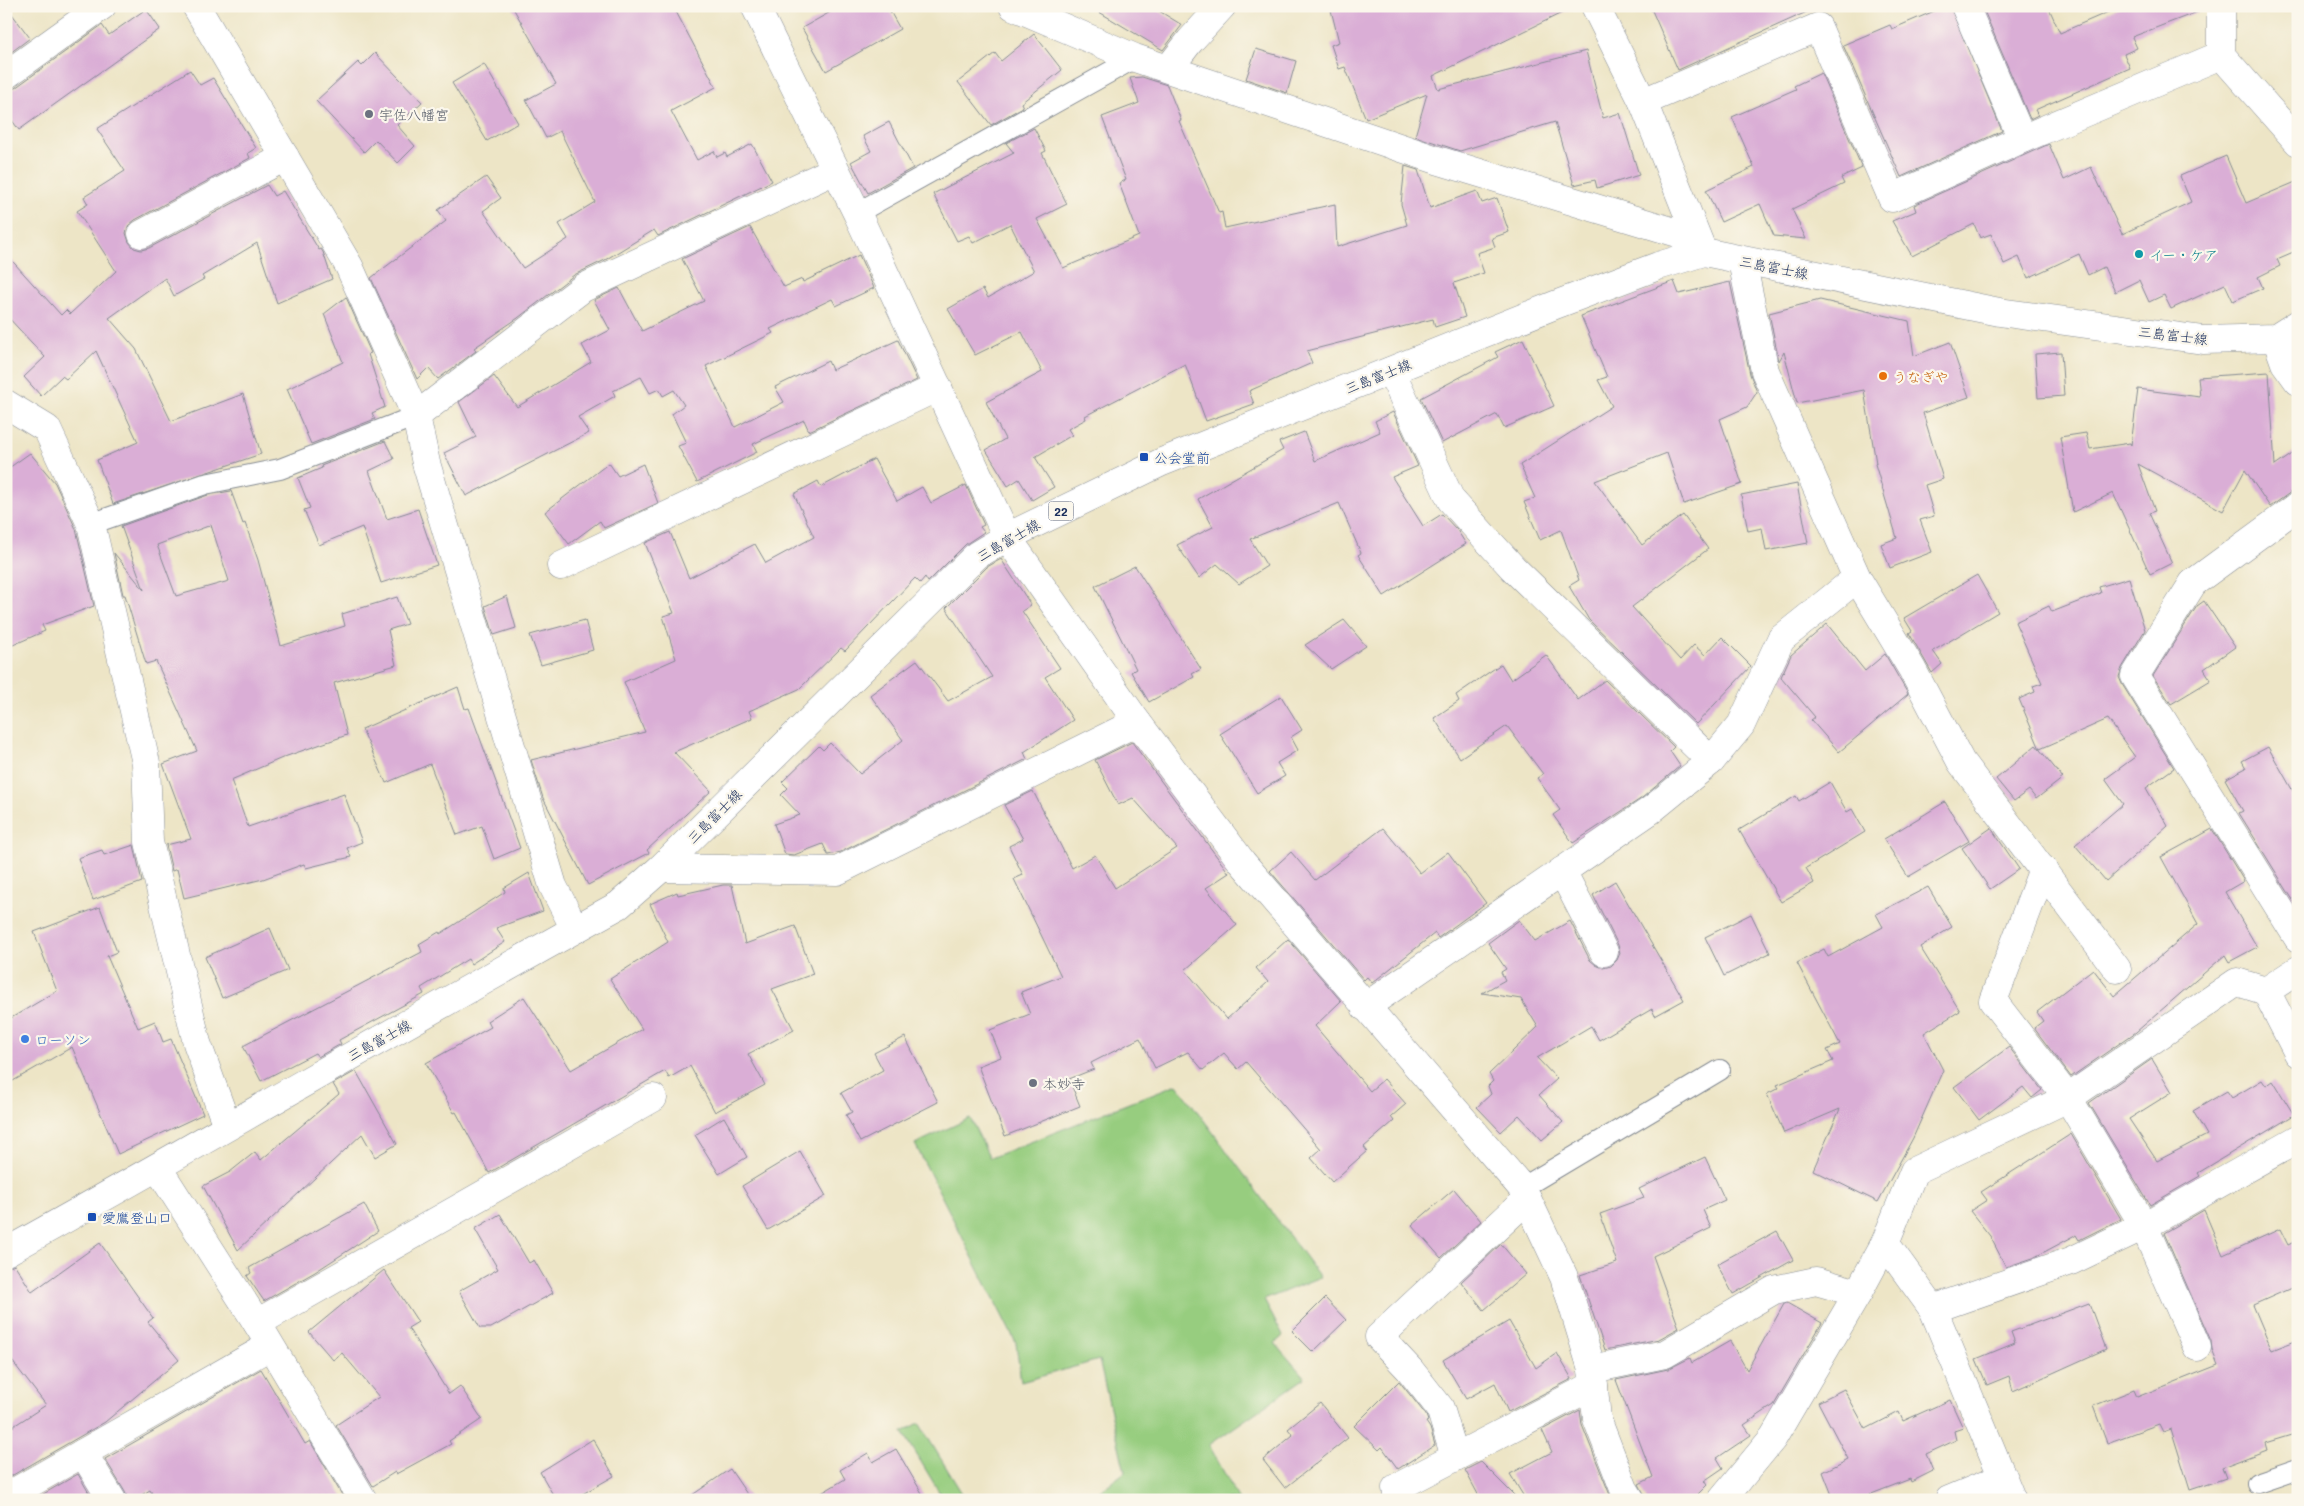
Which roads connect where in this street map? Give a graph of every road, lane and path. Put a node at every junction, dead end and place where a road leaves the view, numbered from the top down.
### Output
1 (102, 6) edge
2 (196, 6) edge
3 (755, 6) edge
4 (1013, 6) edge
5 (1222, 6) edge
6 (1595, 6) edge
7 (1965, 6) edge
8 (2221, 6) edge
9 (2221, 55) junction
10 (1135, 58) junction
11 (1169, 68) junction
12 (6, 75) edge
13 (1643, 102) junction
14 (2022, 139) junction
15 (2298, 142) edge
16 (285, 157) junction
17 (835, 170) junction
18 (857, 213) junction
19 (142, 234) dead end
20 (1704, 252) junction
21 (1742, 261) junction
22 (2287, 331) edge
23 (1392, 371) junction
24 (2298, 381) edge
25 (938, 387) junction
26 (6, 404) edge
27 (416, 416) junction
28 (2298, 506) edge
29 (90, 524) junction
30 (1007, 537) junction
31 (561, 566) dead end
32 (1857, 578) junction
33 (1137, 722) junction
34 (1711, 761) junction
35 (661, 868) junction
36 (2043, 869) junction
37 (1562, 871) junction
38 (575, 929) junction
39 (2298, 938) edge
40 (1604, 952) dead end
41 (2117, 969) dead end
42 (2298, 970) edge
43 (2266, 991) junction
44 (1365, 1007) junction
45 (2298, 1053) edge
46 (1720, 1070) dead end
47 (653, 1098) dead end
48 (2068, 1098) junction
49 (227, 1126) junction
50 (2298, 1139) edge
51 (158, 1168) junction
52 (1525, 1194) junction
53 (2144, 1226) junction
54 (1885, 1244) junction
55 (6, 1252) edge
56 (1858, 1293) junction
57 (1933, 1309) junction
58 (263, 1335) junction
59 (2196, 1347) dead end
60 (1593, 1377) junction
61 (83, 1453) junction
62 (1455, 1457) junction
63 (2298, 1469) edge
64 (2257, 1483) dead end
65 (2007, 1489) edge
66 (6, 1497) edge
67 (112, 1500) edge
68 (363, 1500) edge
69 (1398, 1500) edge
70 (1631, 1500) edge
71 (1722, 1500) edge
72 (1949, 1500) edge

1 - 12 street
2 - 16 street
3 - 17 street
4 - 10 street
5 - 11 street
6 - 13 street
7 - 14 street
8 - 9 street
9 - 14 street
9 - 15 street
10 - 11 street
10 - 18 lane
11 - 20 street
13 - 14 street
13 - 20 street
16 - 19 street
16 - 27 street
17 - 18 street
17 - 27 street
18 - 25 street
20 - 21 street, 三島富士線
20 - 23 street, 三島富士線 / 22
21 - 22 street, 三島富士線
21 - 32 street
22 - 24 street
23 - 30 street, 三島富士線 / 22
23 - 34 street
25 - 30 street
25 - 31 street
26 - 29 street
27 - 29 lane
27 - 38 street
28 - 39 street
29 - 49 street
30 - 33 street
30 - 35 street, 三島富士線 / 22
32 - 34 street
32 - 36 street
33 - 35 street
33 - 44 street
34 - 37 street
35 - 38 street, 三島富士線 / 22
36 - 41 street
36 - 48 street
37 - 40 street
37 - 44 street
38 - 49 street, 三島富士線 / 22
42 - 43 street
43 - 45 street
43 - 48 street
44 - 52 street
46 - 52 lane
47 - 58 street
48 - 53 street
48 - 54 street
49 - 51 street, 三島富士線 / 22
50 - 53 street
51 - 55 street, 三島富士線 / 22
51 - 58 street
52 - 60 street
52 - 62 street
53 - 57 street
53 - 59 street
54 - 56 street
54 - 57 street
56 - 60 street
56 - 71 street
57 - 65 street
58 - 61 street
58 - 68 street
60 - 62 street
60 - 70 street
61 - 66 street
61 - 67 street
62 - 69 street
63 - 64 lane
65 - 72 street

